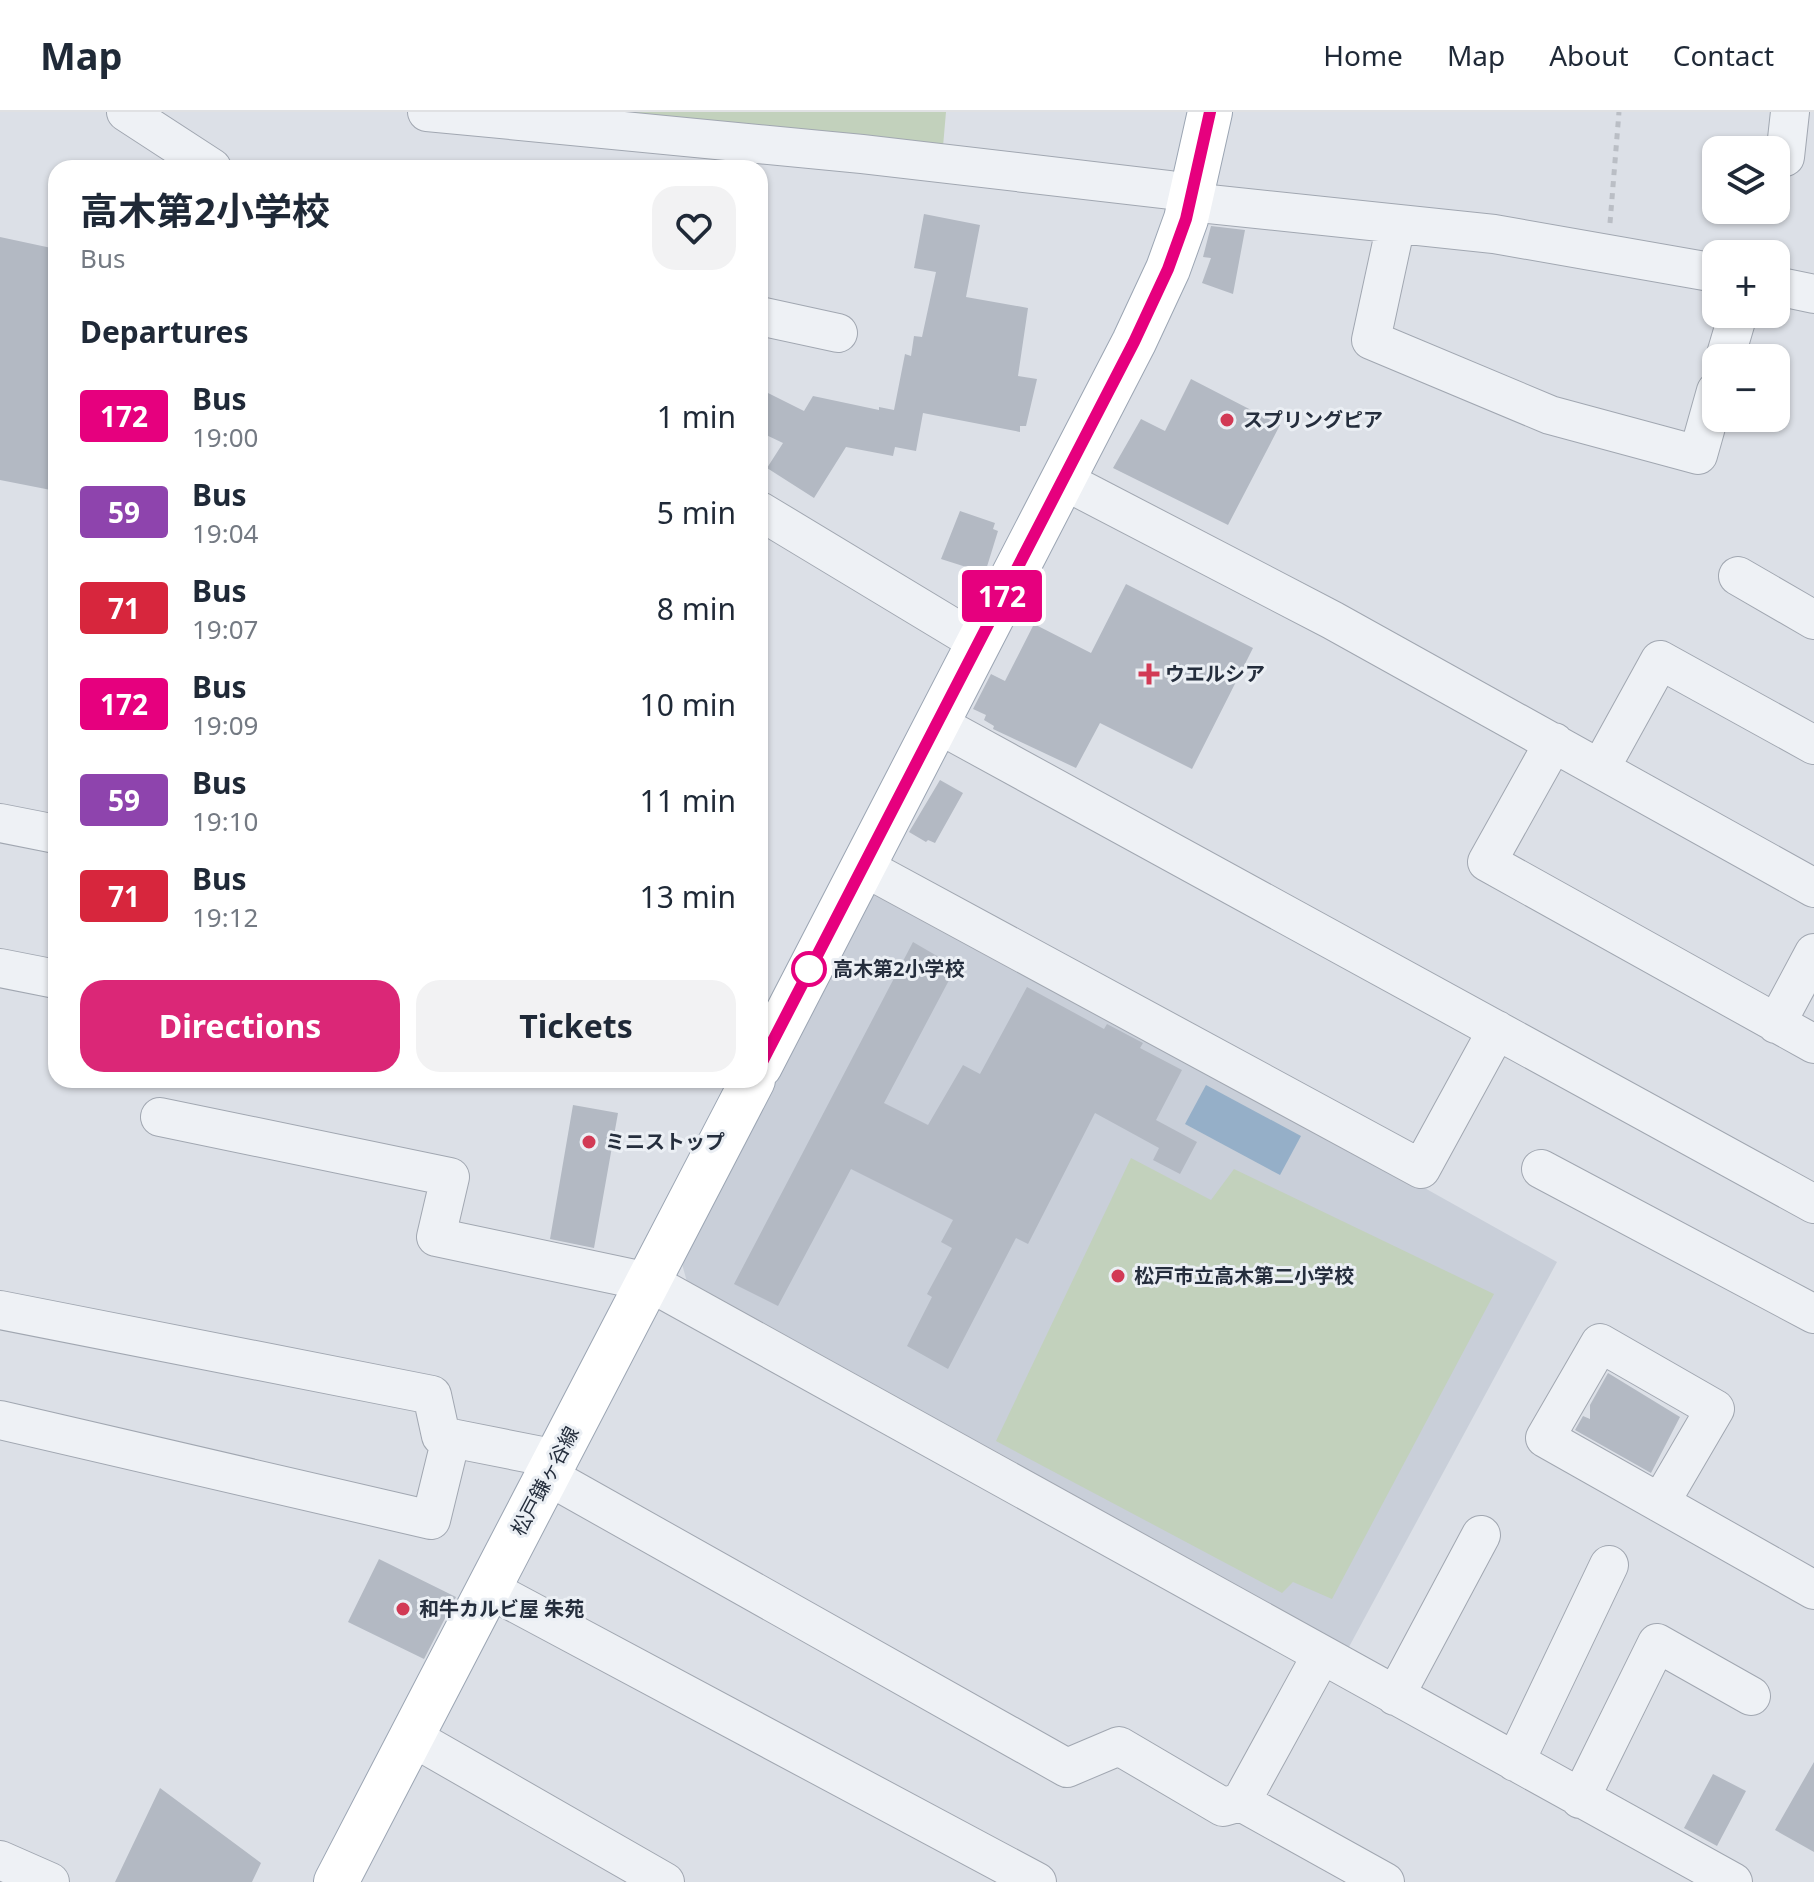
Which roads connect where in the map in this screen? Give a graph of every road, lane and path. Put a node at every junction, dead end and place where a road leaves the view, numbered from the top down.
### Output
1 (126, 112) edge
2 (427, 112) edge
3 (1210, 112) edge
4 (1619, 112) edge
5 (1790, 112) edge
6 (1787, 136) edge
7 (200, 160) edge
8 (1191, 195) junction
9 (1396, 224) junction
10 (1608, 252) junction
11 (1702, 270) edge
12 (1790, 289) edge
13 (1814, 294) edge
14 (768, 318) edge
15 (838, 333) dead end
16 (1704, 432) edge
17 (1063, 480) junction
18 (768, 516) edge
19 (1738, 576) dead end
20 (1814, 620) edge
21 (977, 642) junction
22 (936, 723) junction
23 (1554, 742) junction
24 (1814, 745) edge
25 (1601, 767) junction
26 (0, 823) edge
27 (48, 832) edge
28 (862, 866) junction
29 (1814, 888) edge
30 (1814, 953) edge
31 (0, 968) edge
32 (48, 977) edge
33 (1776, 1024) junction
34 (1497, 1030) junction
35 (768, 1042) edge
36 (1814, 1044) edge
37 (744, 1088) edge
38 (160, 1117) dead end
39 (1541, 1169) dead end
40 (1814, 1204) edge
41 (649, 1282) junction
42 (0, 1310) edge
43 (1814, 1314) edge
44 (0, 1420) edge
45 (451, 1438) junction
46 (552, 1468) junction
47 (1660, 1503) junction
48 (1481, 1535) dead end
49 (1609, 1565) dead end
50 (489, 1589) junction
51 (1814, 1590) edge
52 (1321, 1656) junction
53 (1395, 1696) junction
54 (1751, 1696) dead end
55 (412, 1737) junction
56 (1515, 1762) junction
57 (1580, 1799) junction
58 (1241, 1802) junction
59 (0, 1828) edge
60 (25, 1871) edge
61 (336, 1882) edge
62 (665, 1882) edge
63 (1037, 1882) edge
64 (1385, 1882) edge
65 (1733, 1882) edge

1 - 7 street
2 - 8 street
3 - 8 main road, 松戸鎌ヶ谷線
4 - 10 path
5 - 6 street
8 - 9 street
8 - 17 main road, 松戸鎌ヶ谷線
9 - 10 street
9 - 16 street
10 - 11 street
12 - 13 street
14 - 15 street
17 - 21 main road, 松戸鎌ヶ谷線
17 - 23 street
18 - 21 street
19 - 20 street
21 - 22 main road, 松戸鎌ヶ谷線
22 - 28 main road, 松戸鎌ヶ谷線
22 - 34 street
23 - 25 street
23 - 33 street
24 - 25 street
25 - 29 street
26 - 27 street
28 - 34 street
28 - 35 main road, 松戸鎌ヶ谷線
30 - 33 street
31 - 32 street
33 - 36 street
34 - 40 street
37 - 41 main road, 松戸鎌ヶ谷線
38 - 41 street
39 - 43 street
41 - 46 main road, 松戸鎌ヶ谷線
41 - 52 street
42 - 45 street
44 - 45 street
45 - 46 street
46 - 50 main road, 松戸鎌ヶ谷線
46 - 58 street
47 - 47 street
47 - 51 street
48 - 53 street
49 - 56 street
50 - 55 main road, 松戸鎌ヶ谷線
50 - 63 street
52 - 53 street
52 - 58 street
53 - 56 street
54 - 57 street
55 - 61 main road, 松戸鎌ヶ谷線
55 - 62 street
56 - 57 street
57 - 65 street
58 - 64 street
59 - 60 street

